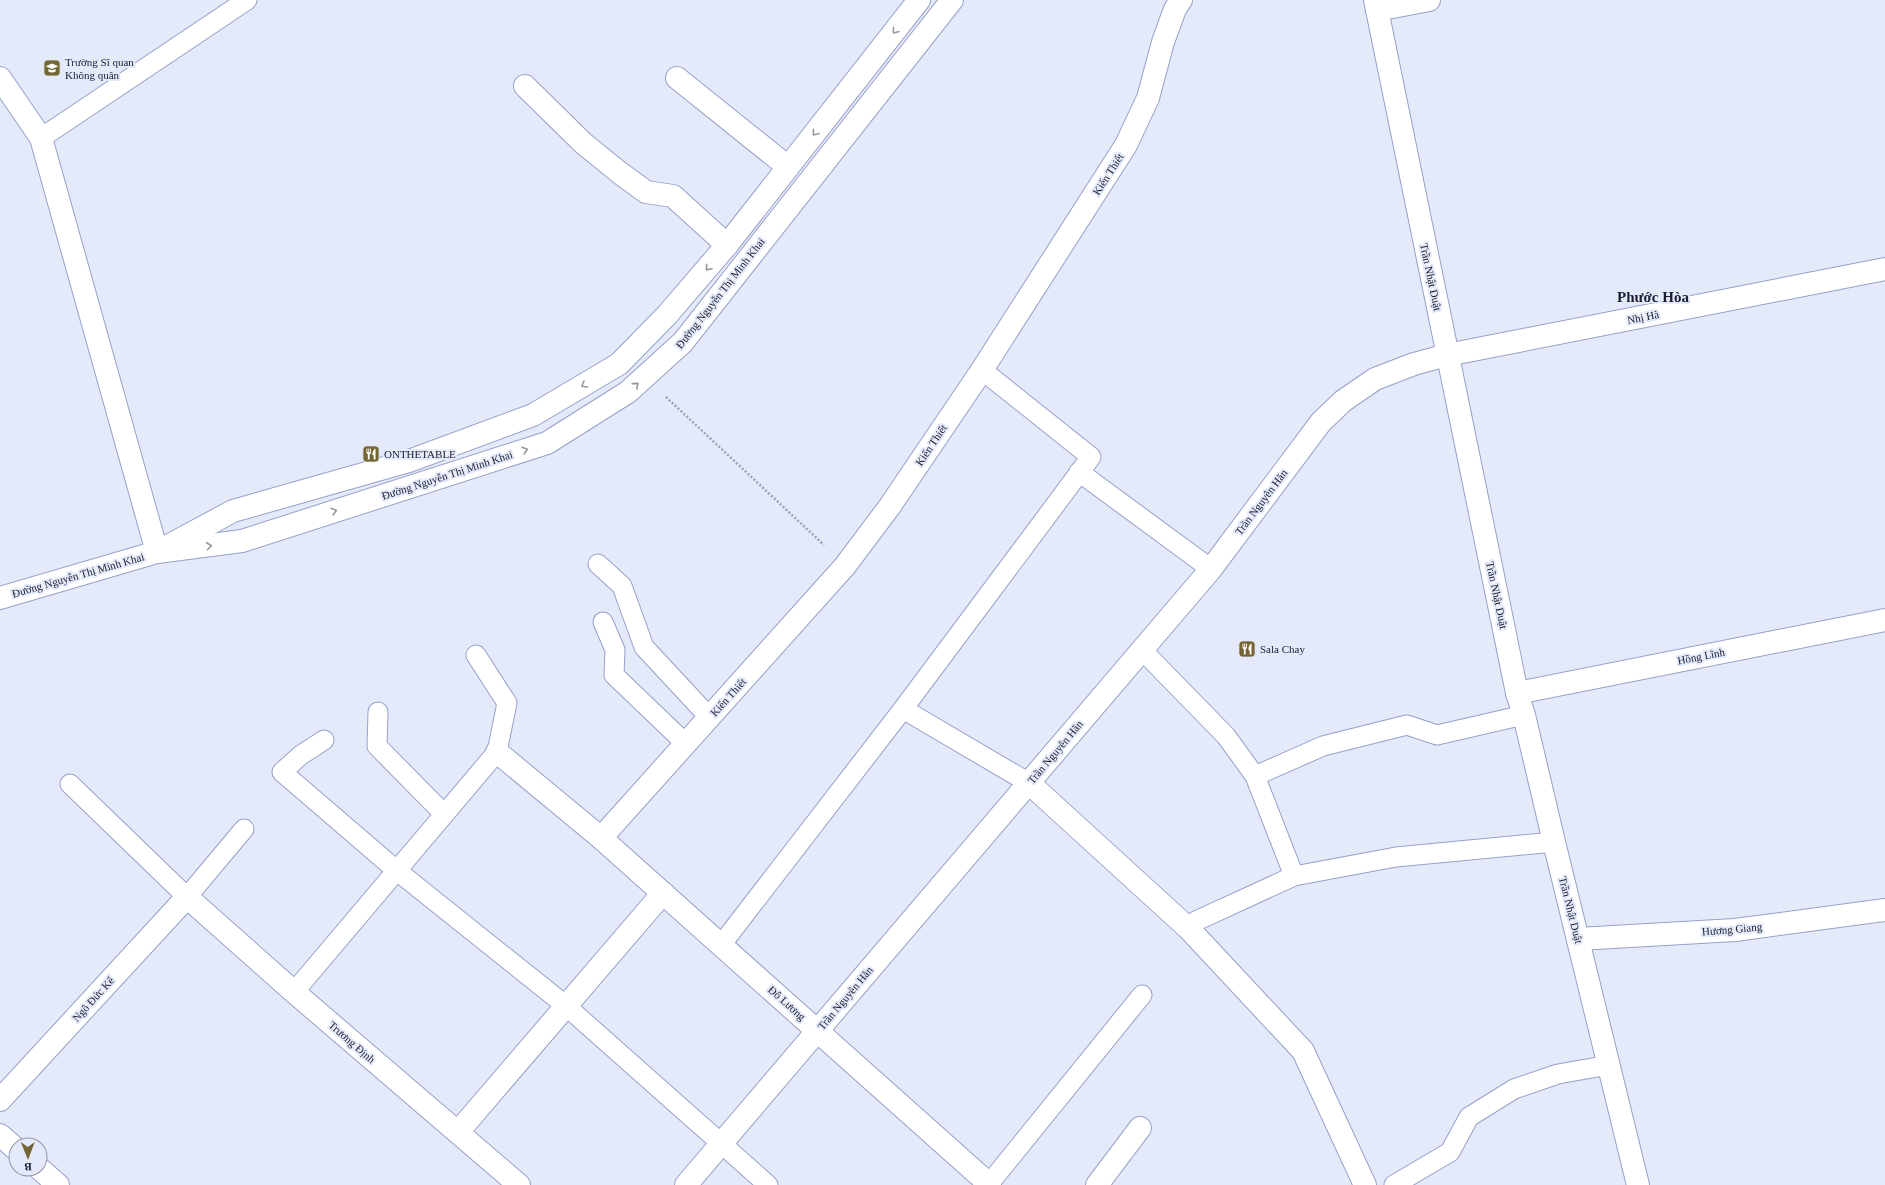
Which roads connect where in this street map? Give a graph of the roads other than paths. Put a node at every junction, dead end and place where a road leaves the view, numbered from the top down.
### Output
1 (247, 0) edge
2 (919, 0) edge
3 (952, 0) edge
4 (1181, 0) edge
5 (1429, 0) edge
6 (1376, 5) edge
7 (0, 78) edge
8 (677, 78) dead end
9 (525, 86) dead end
10 (40, 138) junction
11 (788, 167) junction
12 (727, 245) junction
13 (1885, 269) edge
14 (1447, 355) junction
15 (982, 370) junction
16 (1079, 472) junction
17 (157, 552) junction
18 (598, 564) dead end
19 (1211, 569) junction
20 (0, 598) edge
21 (1885, 620) edge
22 (603, 622) dead end
23 (1142, 650) junction
24 (476, 655) dead end
25 (1517, 693) junction
26 (903, 709) junction
27 (378, 712) dead end
28 (1524, 715) junction
29 (710, 718) junction
30 (324, 740) dead end
31 (686, 744) junction
32 (497, 752) junction
33 (1255, 776) junction
34 (1029, 783) junction
35 (70, 784) dead end
36 (444, 814) junction
37 (244, 829) dead end
38 (601, 838) junction
39 (1554, 842) junction
40 (396, 870) junction
41 (1294, 876) junction
42 (663, 893) junction
43 (186, 897) junction
44 (1885, 910) edge
45 (1188, 929) junction
46 (1578, 939) junction
47 (721, 945) junction
48 (294, 992) junction
49 (1142, 995) dead end
50 (565, 1005) junction
51 (817, 1031) junction
52 (1609, 1065) junction
53 (0, 1100) edge
54 (1140, 1128) dead end
55 (458, 1132) junction
56 (0, 1135) edge
57 (8, 1142) edge
58 (721, 1144) junction
59 (48, 1176) edge
60 (514, 1183) edge
61 (58, 1185) edge
62 (686, 1185) edge
63 (768, 1185) edge
64 (989, 1185) edge
65 (1097, 1185) edge
66 (1365, 1185) edge
67 (1394, 1185) edge
68 (1638, 1185) edge

1 - 10 lane
2 -> 11 street, Đường Nguyễn Thị Minh Khai
17 -> 3 street, Đường Nguyễn Thị Minh Khai
4 - 15 street, Kiến Thiết
5 - 6 street
6 - 14 street, Trần Nhật Duật
7 - 10 street
8 - 11 street
9 - 12 street
10 - 17 street
11 - 12 street, Đường Nguyễn Thị Minh Khai
12 -> 17 street, Đường Nguyễn Thị Minh Khai
13 - 14 street, Nhị Hà
14 - 19 street, Trần Nguyên Hãn
14 - 25 street, Trần Nhật Duật
15 - 16 lane
15 - 29 street, Kiến Thiết
16 - 19 lane
16 - 26 lane
17 - 20 street, Đường Nguyễn Thị Minh Khai
18 - 29 lane
19 - 23 street, Trần Nguyên Hãn
21 - 25 street, Hồng Lĩnh
22 - 31 lane
23 - 33 lane
23 - 34 street, Trần Nguyên Hãn
24 - 32 lane
25 - 28 street, Trần Nhật Duật
26 - 34 lane
26 - 47 lane
27 - 36 lane
28 - 33 lane
28 - 39 street, Trần Nhật Duật
29 - 31 street, Kiến Thiết
30 - 40 lane
31 - 38 street, Kiến Thiết
32 - 36 lane
32 - 38 street, Đô Lương
33 - 41 lane
34 - 45 street
34 - 51 street, Trần Nguyên Hãn
35 - 43 lane
36 - 40 lane
37 - 43 lane
38 - 42 street, Đô Lương
39 - 41 lane
39 - 46 street, Trần Nhật Duật
40 - 48 lane
40 - 50 lane
41 - 45 lane
42 - 47 street, Đô Lương
42 - 50 street
43 - 48 street, Trương Định
43 - 53 street, Ngô Đức Kế
44 - 46 street, Hương Giang
45 - 66 street
46 - 52 street, Trần Nhật Duật
47 - 51 street, Đô Lương
48 - 55 street, Trương Định
49 - 64 lane
50 - 55 street
50 - 58 lane
51 - 58 street, Trần Nguyên Hãn
51 - 64 street, Đô Lương
52 - 67 lane
52 - 68 street, Trần Nhật Duật
54 - 65 street
55 - 60 street, Trương Định
56 - 57 street
58 - 62 street, Trần Nguyên Hãn
58 - 63 lane
59 - 61 street

